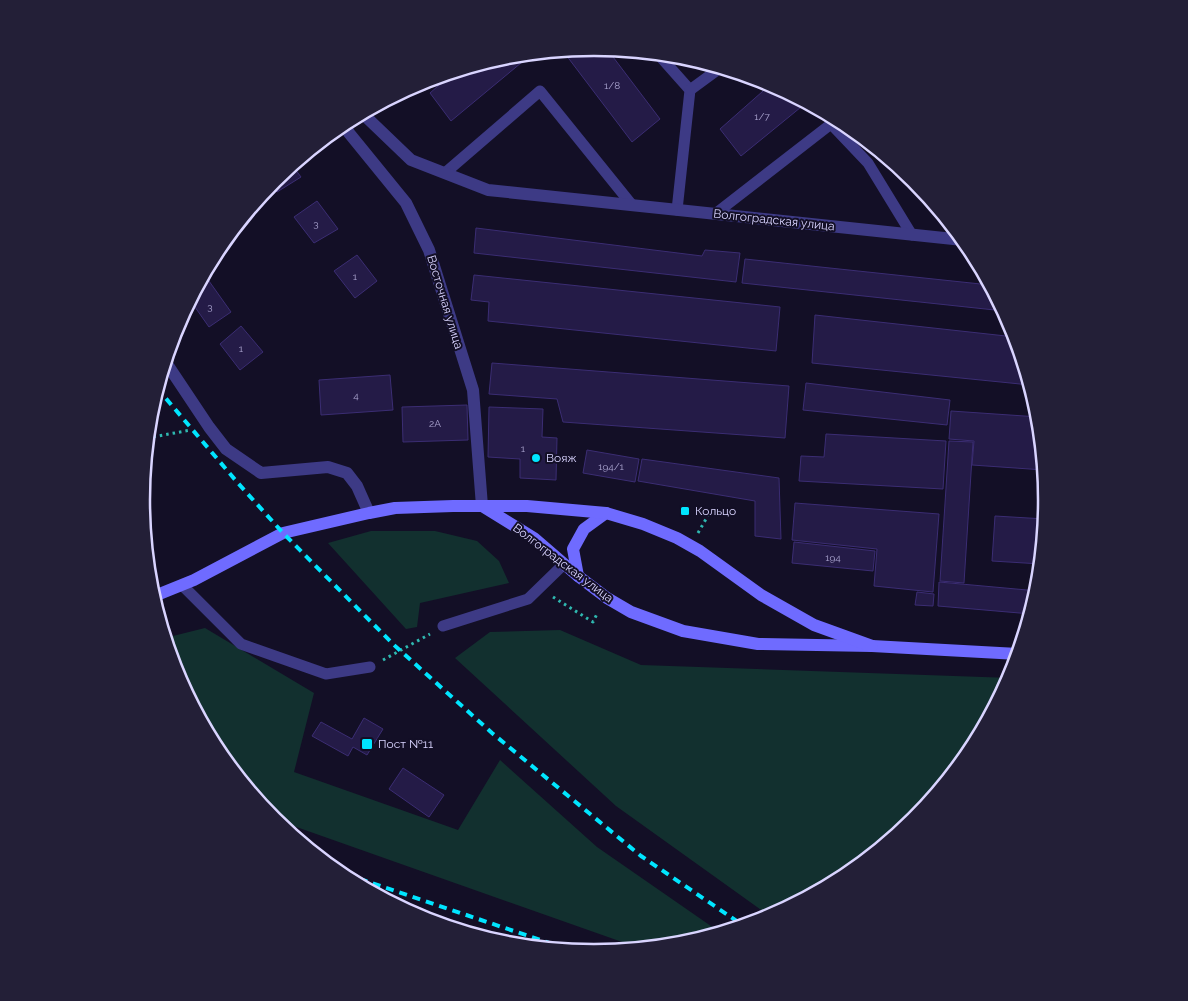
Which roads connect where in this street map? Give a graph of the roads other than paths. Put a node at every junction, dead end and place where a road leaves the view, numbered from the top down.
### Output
1 (665, 62) edge
2 (714, 73) edge
3 (690, 90) junction
4 (368, 119) edge
5 (830, 125) edge
6 (833, 126) edge
7 (348, 131) edge
8 (445, 174) junction
9 (632, 205) junction
10 (677, 210) junction
11 (715, 214) junction
12 (912, 235) junction
13 (952, 238) edge
14 (170, 368) edge
15 (482, 506) junction
16 (369, 513) junction
17 (606, 513) junction
18 (564, 564) junction
19 (578, 576) junction
20 (182, 585) junction
21 (160, 594) edge
22 (443, 626) road end
23 (872, 646) junction
24 (1011, 654) edge
25 (370, 668) road end

1 - 3 lane
2 - 3 lane
3 - 10 lane
4 - 8 street, Волгоградская улица
5 - 11 lane
6 - 12 lane
7 - 15 street, Восточная улица
8 - 9 street, Волгоградская улица
8 - 9 lane
9 - 10 street, Волгоградская улица
10 - 11 street, Волгоградская улица
11 - 12 street, Волгоградская улица
12 - 13 street, Волгоградская улица
14 - 16 street
15 - 16 main road
15 - 17 main road
15 - 18 main road, Волгоградская улица
16 - 20 main road
17 - 19 main road
17 - 23 main road
18 - 19 main road, Волгоградская улица
18 - 22 lane
19 - 23 main road, Волгоградская улица
20 - 21 main road
20 - 25 lane
23 - 24 main road, Волгоградская улица

